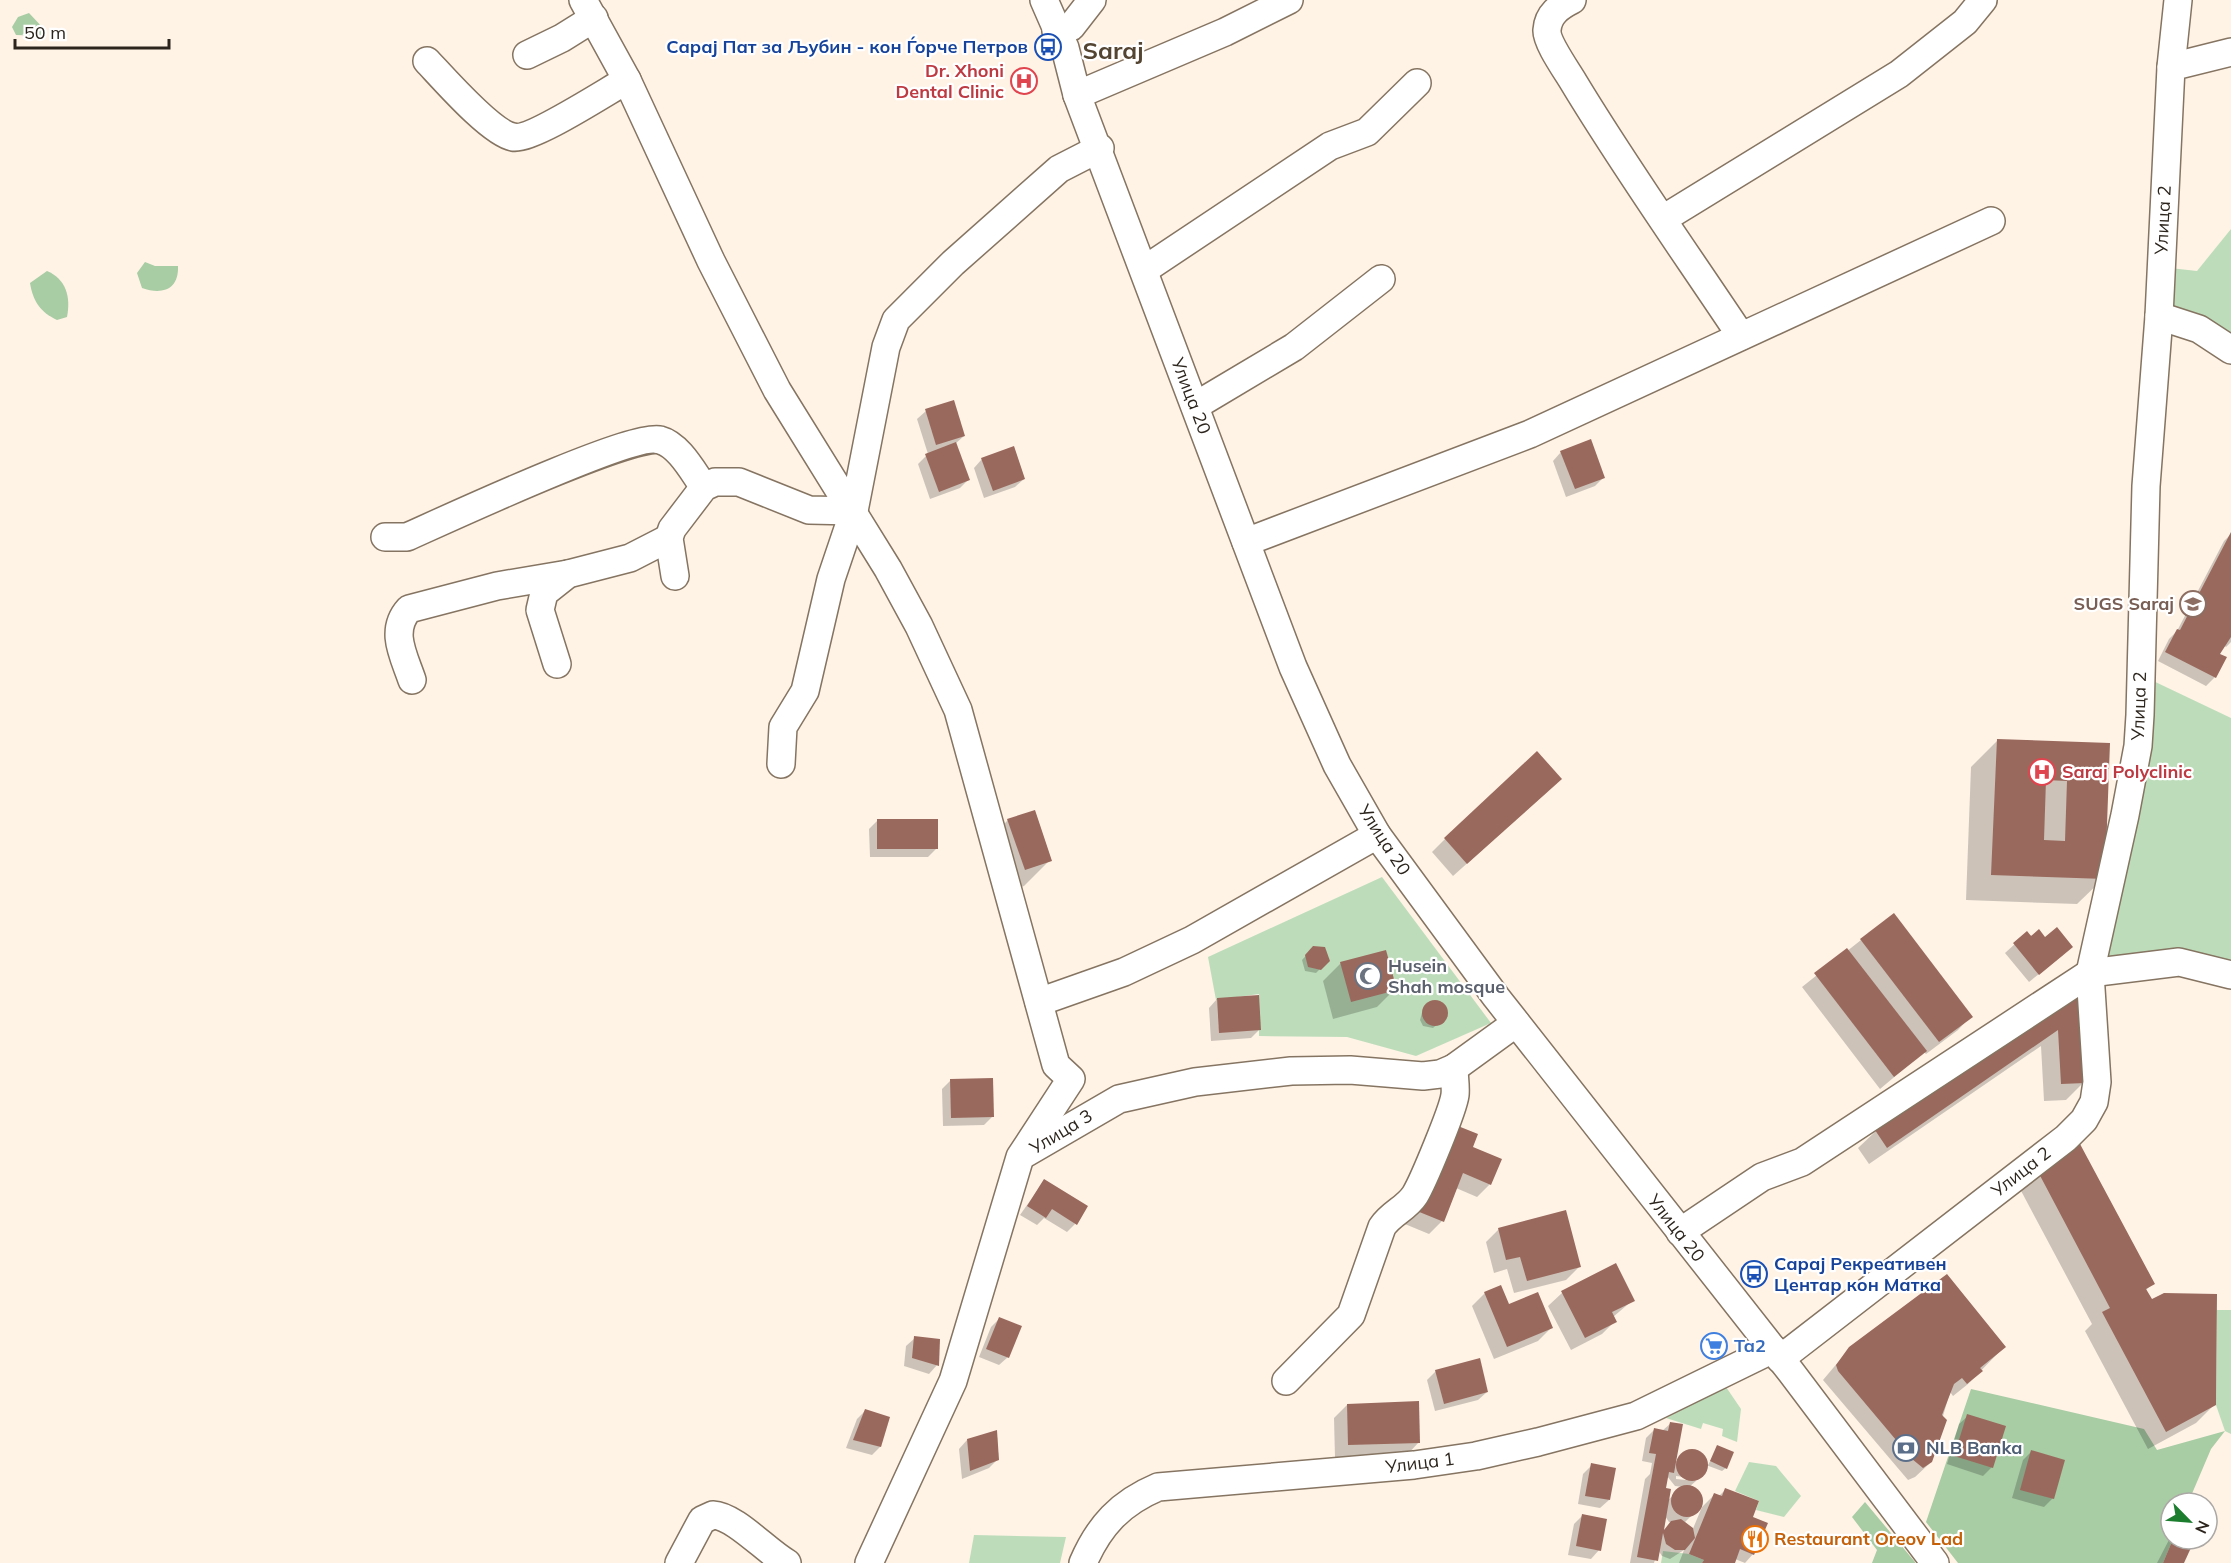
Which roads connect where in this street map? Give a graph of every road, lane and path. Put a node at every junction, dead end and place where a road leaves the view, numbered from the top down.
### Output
1 (1044, 0) edge
2 (1092, 0) edge
3 (1289, 0) edge
4 (1572, 0) edge
5 (1983, 0) edge
6 (2178, 0) edge
7 (589, 9) edge
8 (1056, 31) junction
9 (2231, 52) edge
10 (527, 55) dead end
11 (426, 61) dead end
12 (2171, 67) junction
13 (627, 80) junction
14 (1418, 83) dead end
15 (1077, 95) junction
16 (1100, 148) junction
17 (1663, 219) junction
18 (1991, 221) dead end
19 (1144, 270) junction
20 (1381, 279) dead end
21 (2160, 315) junction
22 (1741, 336) junction
23 (2231, 350) edge
24 (1195, 406) junction
25 (704, 487) junction
26 (854, 511) junction
27 (385, 537) dead end
28 (669, 538) junction
29 (1246, 542) junction
30 (568, 574) junction
31 (675, 576) dead end
32 (557, 664) dead end
33 (412, 680) dead end
34 (781, 764) dead end
35 (1377, 835) junction
36 (2090, 973) junction
37 (2231, 975) edge
38 (1039, 1002) junction
39 (1516, 1023) junction
40 (1454, 1068) junction
41 (1071, 1079) junction
42 (1119, 1098) junction
43 (1020, 1157) junction
44 (1680, 1232) junction
45 (1777, 1354) junction
46 (1286, 1381) dead end
47 (679, 1563) edge
48 (787, 1563) edge
49 (869, 1563) edge
50 (1083, 1563) edge
51 (1935, 1563) edge

1 - 8 street, Улица 20
2 - 8 street
3 - 15 street
4 - 17 street
5 - 17 street
6 - 12 street, Улица 2
7 - 10 street
7 - 13 street
8 - 15 street, Улица 20
9 - 12 street
11 - 13 street
12 - 21 street, Улица 2
13 - 26 street
14 - 19 street
15 - 16 street, Улица 20
16 - 19 street, Улица 20
16 - 26 street
17 - 22 street
18 - 22 street
19 - 24 street, Улица 20
20 - 24 street
21 - 23 street
21 - 36 street, Улица 2
22 - 29 street
24 - 29 street, Улица 20
25 - 26 street
25 - 27 street
25 - 28 street
26 - 34 street
26 - 38 street
28 - 30 street
28 - 31 street
29 - 35 street, Улица 20
30 - 32 street
30 - 33 street
35 - 38 street
35 - 39 street, Улица 20
36 - 37 street
36 - 44 street
36 - 45 street, Улица 2
38 - 41 street
39 - 40 street, Улица 3
39 - 44 street, Улица 20
40 - 42 street, Улица 3
40 - 46 street
41 - 42 street
41 - 43 street
42 - 43 street, Улица 3
43 - 49 street, Улица 3
44 - 45 street, Улица 20
45 - 50 street, Улица 1
45 - 51 street, Улица 20
47 - 48 street

